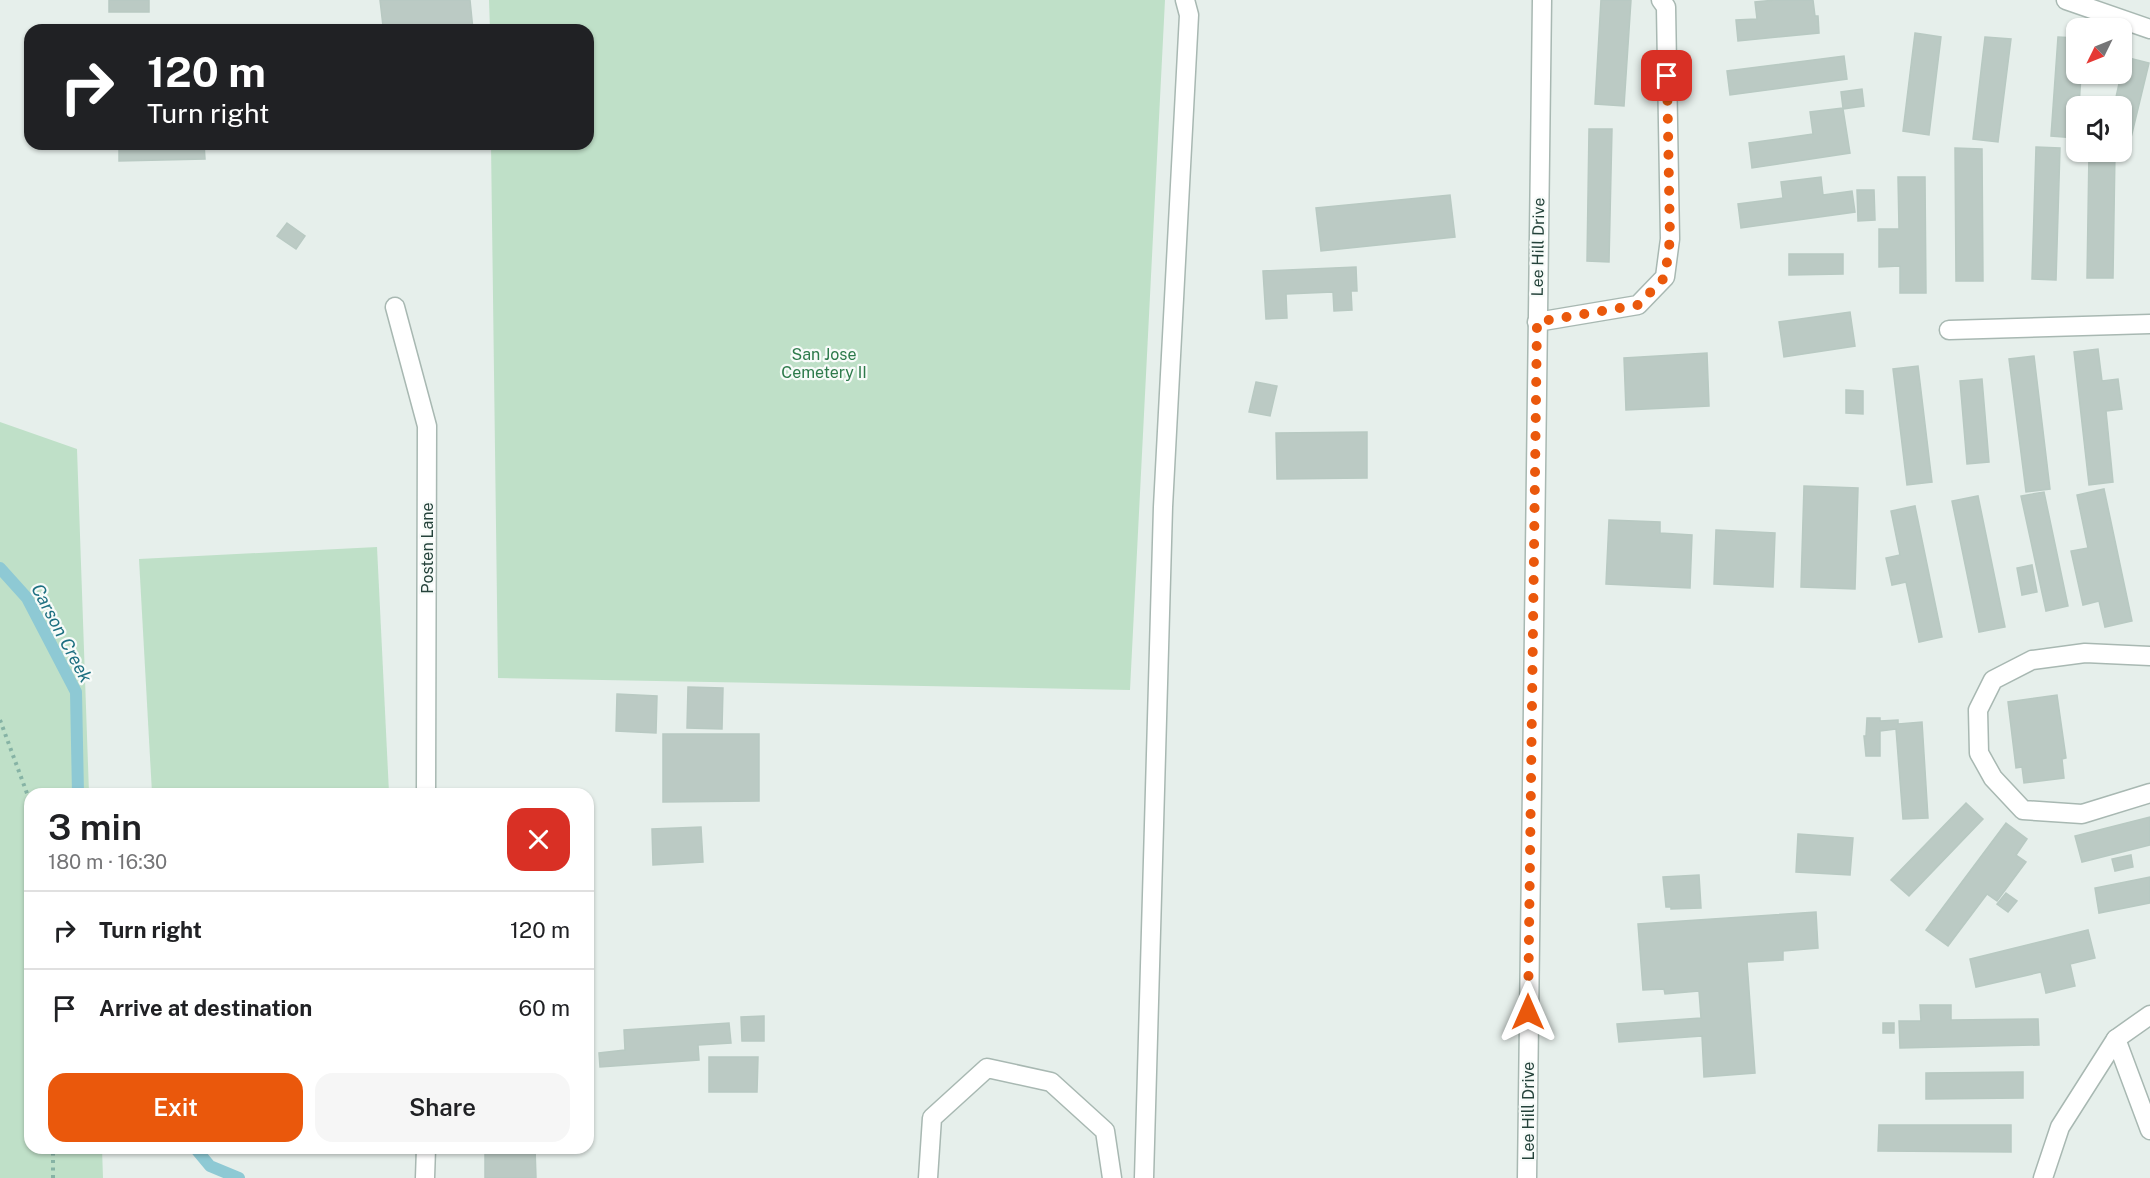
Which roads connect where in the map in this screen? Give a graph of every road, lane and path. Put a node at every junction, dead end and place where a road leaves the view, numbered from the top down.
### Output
1 (1185, 0) edge
2 (1542, 0) edge
3 (1661, 0) edge
4 (2066, 0) edge
5 (2150, 29) edge
6 (395, 307) dead end
7 (1537, 322) junction
8 (2150, 324) edge
9 (1949, 330) dead end
10 (2150, 656) edge
11 (0, 720) edge
12 (25, 788) edge
13 (426, 788) edge
14 (2150, 794) edge
15 (2150, 1015) edge
16 (2116, 1039) junction
17 (2150, 1130) edge
18 (53, 1154) edge
19 (426, 1154) edge
20 (53, 1178) edge
21 (425, 1178) edge
22 (928, 1178) edge
23 (1112, 1178) edge
24 (1144, 1178) edge
25 (1527, 1178) edge
26 (2043, 1178) edge

1 - 24 street
2 - 7 street, Lee Hill Drive
3 - 7 street
4 - 5 street
6 - 13 street, Posten Lane
7 - 25 street, Lee Hill Drive
8 - 9 street
10 - 14 street
11 - 12 path
15 - 16 street
16 - 17 street
16 - 26 street
18 - 20 path
19 - 21 street
22 - 23 street

